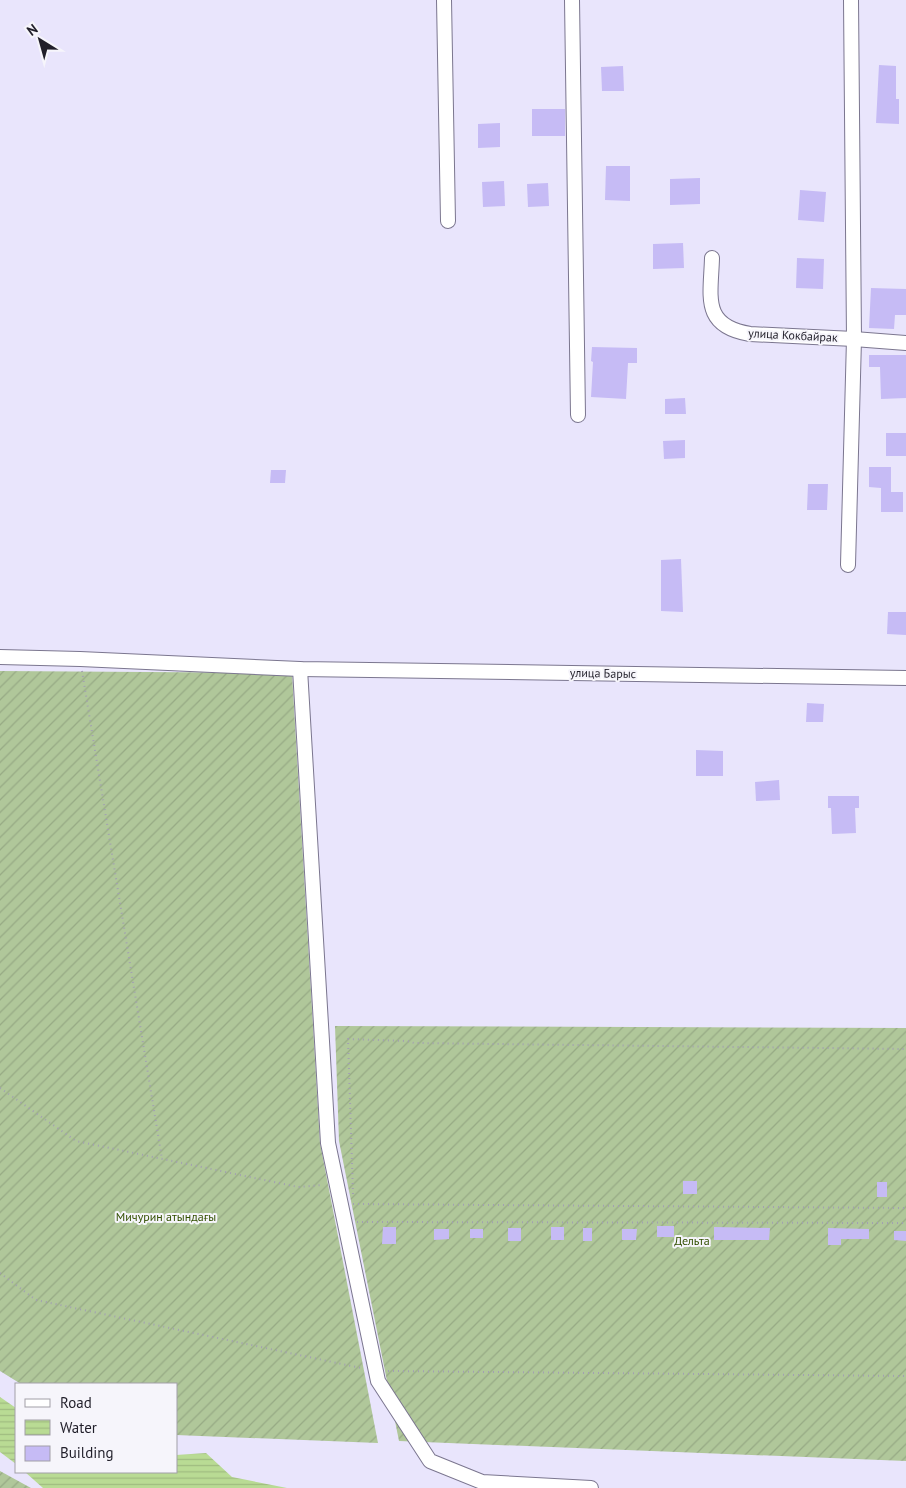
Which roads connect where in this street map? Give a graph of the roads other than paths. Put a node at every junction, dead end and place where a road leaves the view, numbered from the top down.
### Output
1 (444, 0) edge
2 (572, 0) edge
3 (851, 0) edge
4 (448, 221) dead end
5 (712, 258) dead end
6 (854, 338) junction
7 (906, 343) edge
8 (578, 415) dead end
9 (848, 565) dead end
10 (0, 657) edge
11 (300, 669) junction
12 (906, 678) edge
13 (592, 1488) edge

1 - 4 street
2 - 8 street
3 - 6 street
5 - 6 street, улица Кокбайрак
6 - 7 street, улица Кокбайрак
6 - 9 street
10 - 11 street, улица Барыс
11 - 12 street, улица Барыс
11 - 13 street

